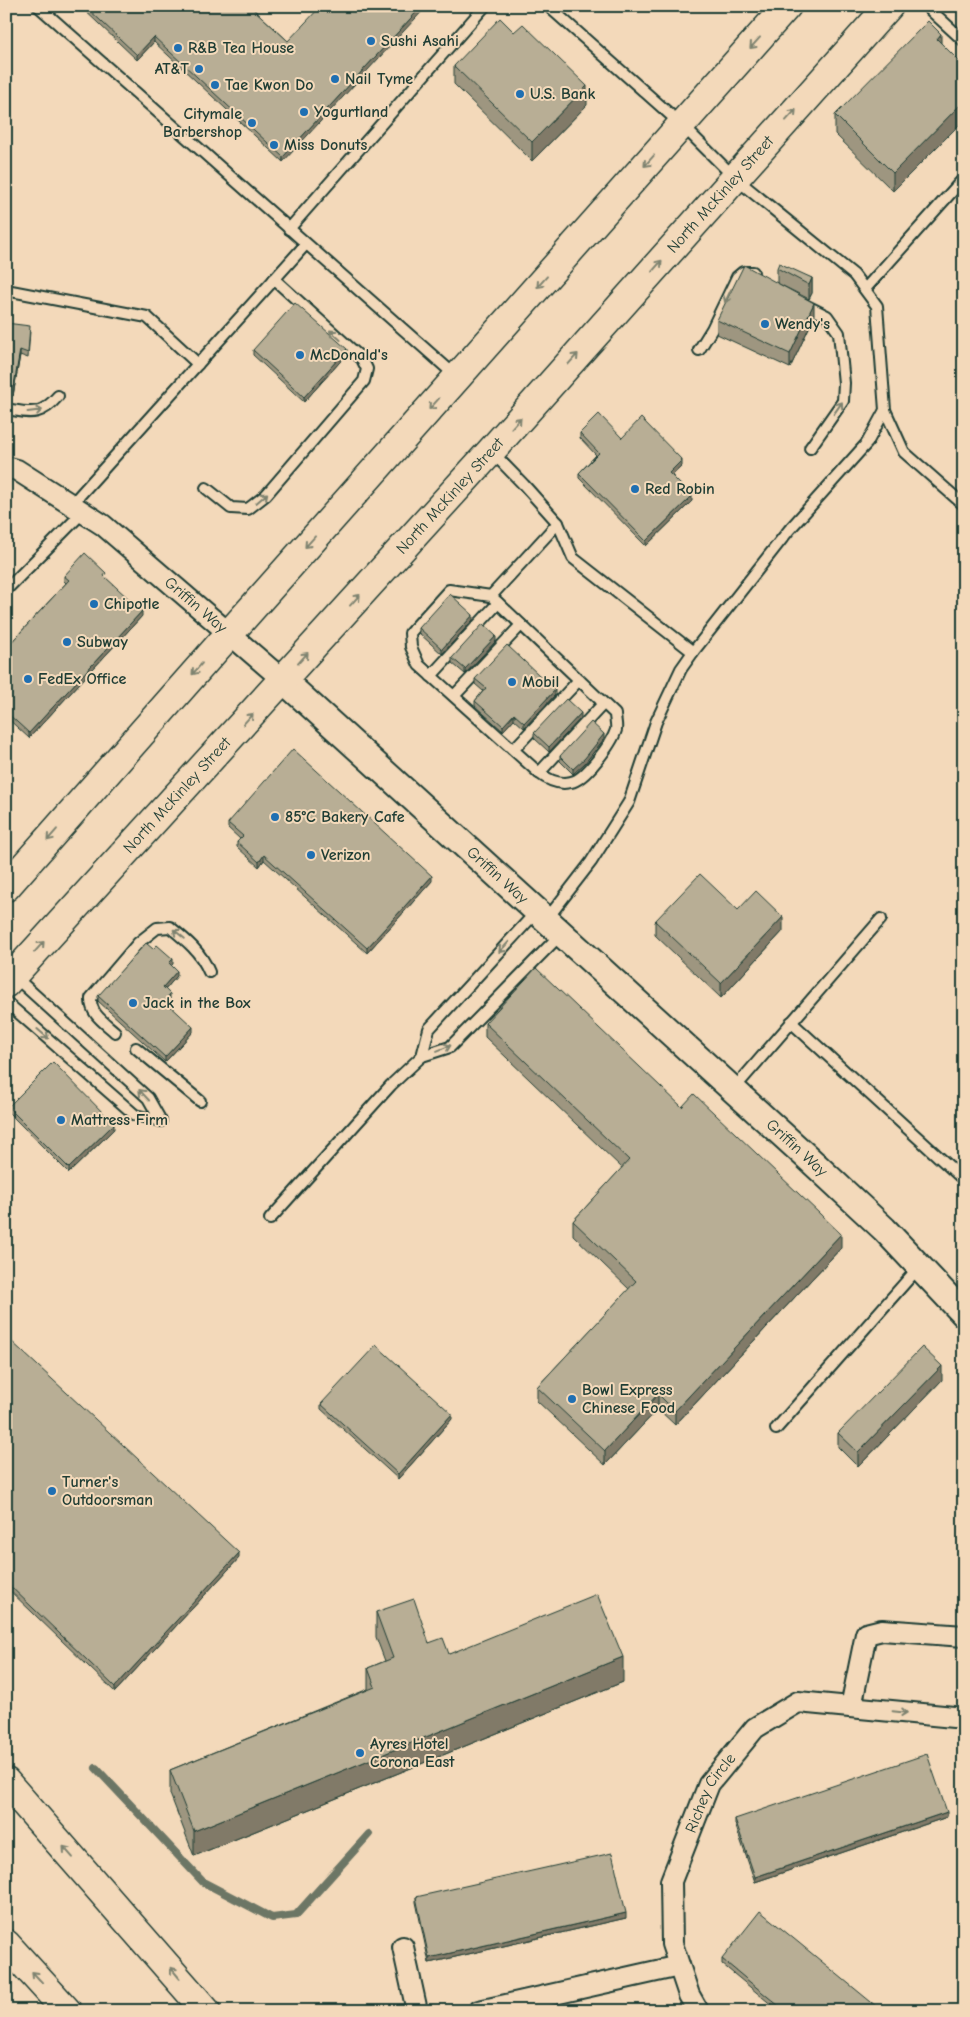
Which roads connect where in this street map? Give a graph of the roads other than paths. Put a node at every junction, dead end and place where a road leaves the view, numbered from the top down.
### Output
1 (38, 6) edge
2 (486, 6) edge
3 (548, 6) edge
4 (787, 6) edge
5 (889, 6) edge
6 (926, 6) edge
7 (964, 41) edge
8 (682, 124) junction
9 (735, 178) junction
10 (964, 178) edge
11 (289, 228) junction
12 (306, 244) junction
13 (759, 276) edge
14 (274, 279) junction
15 (6, 290) edge
16 (865, 290) junction
17 (790, 297) edge
18 (699, 350) dead end
19 (198, 364) junction
20 (457, 378) junction
21 (58, 396) dead end
22 (6, 409) edge
23 (885, 410) junction
24 (810, 448) dead end
25 (490, 451) junction
26 (6, 467) edge
27 (206, 488) dead end
28 (964, 505) edge
29 (77, 508) junction
30 (558, 523) junction
31 (6, 590) edge
32 (494, 600) junction
33 (521, 625) junction
34 (230, 633) junction
35 (692, 652) junction
36 (431, 676) junction
37 (283, 680) junction
38 (578, 680) junction
39 (454, 696) junction
40 (603, 704) junction
41 (514, 748) junction
42 (539, 773) junction
43 (6, 887) edge
44 (881, 919) dead end
45 (548, 922) junction
46 (209, 972) dead end
47 (10, 980) edge
48 (6, 1002) edge
49 (791, 1022) junction
50 (115, 1032) dead end
51 (136, 1048) dead end
52 (422, 1056) junction
53 (733, 1090) junction
54 (200, 1101) dead end
55 (964, 1180) edge
56 (270, 1219) dead end
57 (919, 1267) junction
58 (964, 1314) edge
59 (776, 1429) dead end
60 (964, 1636) edge
61 (851, 1707) junction
62 (964, 1718) edge
63 (6, 1782) edge
64 (6, 1944) edge
65 (403, 1947) dead end
66 (679, 1966) junction
67 (67, 2011) edge
68 (206, 2011) edge
69 (417, 2011) edge
70 (479, 2011) edge
71 (698, 2011) edge

1 - 11 lane
2 - 11 lane
3 - 8 lane
4 -> 8 main road
9 -> 5 main road, North McKinley Street
6 - 7 lane
8 - 9 lane
8 -> 20 main road
9 - 16 lane
25 -> 9 main road, North McKinley Street
10 - 16 lane
11 - 12 lane
12 - 14 lane
12 - 20 lane
13 -> 18 lane
14 - 19 lane
27 -> 14 lane
15 - 19 lane
16 - 23 lane
24 -> 17 lane
19 - 29 lane
20 -> 34 main road
22 -> 21 lane
23 - 28 lane
23 - 35 lane
25 - 30 lane
37 -> 25 main road, North McKinley Street
26 - 29 street, Griffin Way
29 - 31 lane
29 - 34 street, Griffin Way
30 - 32 lane
30 - 35 lane
32 - 33 lane
32 - 36 lane
32 - 36 lane
33 - 38 lane
33 - 39 lane
34 - 37 street, Griffin Way
34 -> 43 main road
35 - 45 lane
36 - 39 lane
37 - 45 street, Griffin Way
47 -> 37 main road, North McKinley Street
38 - 40 lane
38 - 41 lane
39 - 41 lane
40 - 42 lane
40 - 42 lane
41 - 42 lane
44 - 49 lane
45 -> 52 lane
52 -> 45 lane
45 - 53 street, Griffin Way
46 -> 50 lane
48 -> 47 lane
49 - 53 lane
49 - 55 lane
51 - 54 lane
52 - 56 lane
53 - 57 street, Griffin Way
57 - 58 street, Griffin Way
57 - 59 lane
60 - 61 street
61 -> 62 street, Richey Circle
61 - 66 street, Richey Circle
68 -> 63 main road
67 -> 64 main road
65 - 69 street
66 - 70 street
66 - 71 street, Richey Circle

